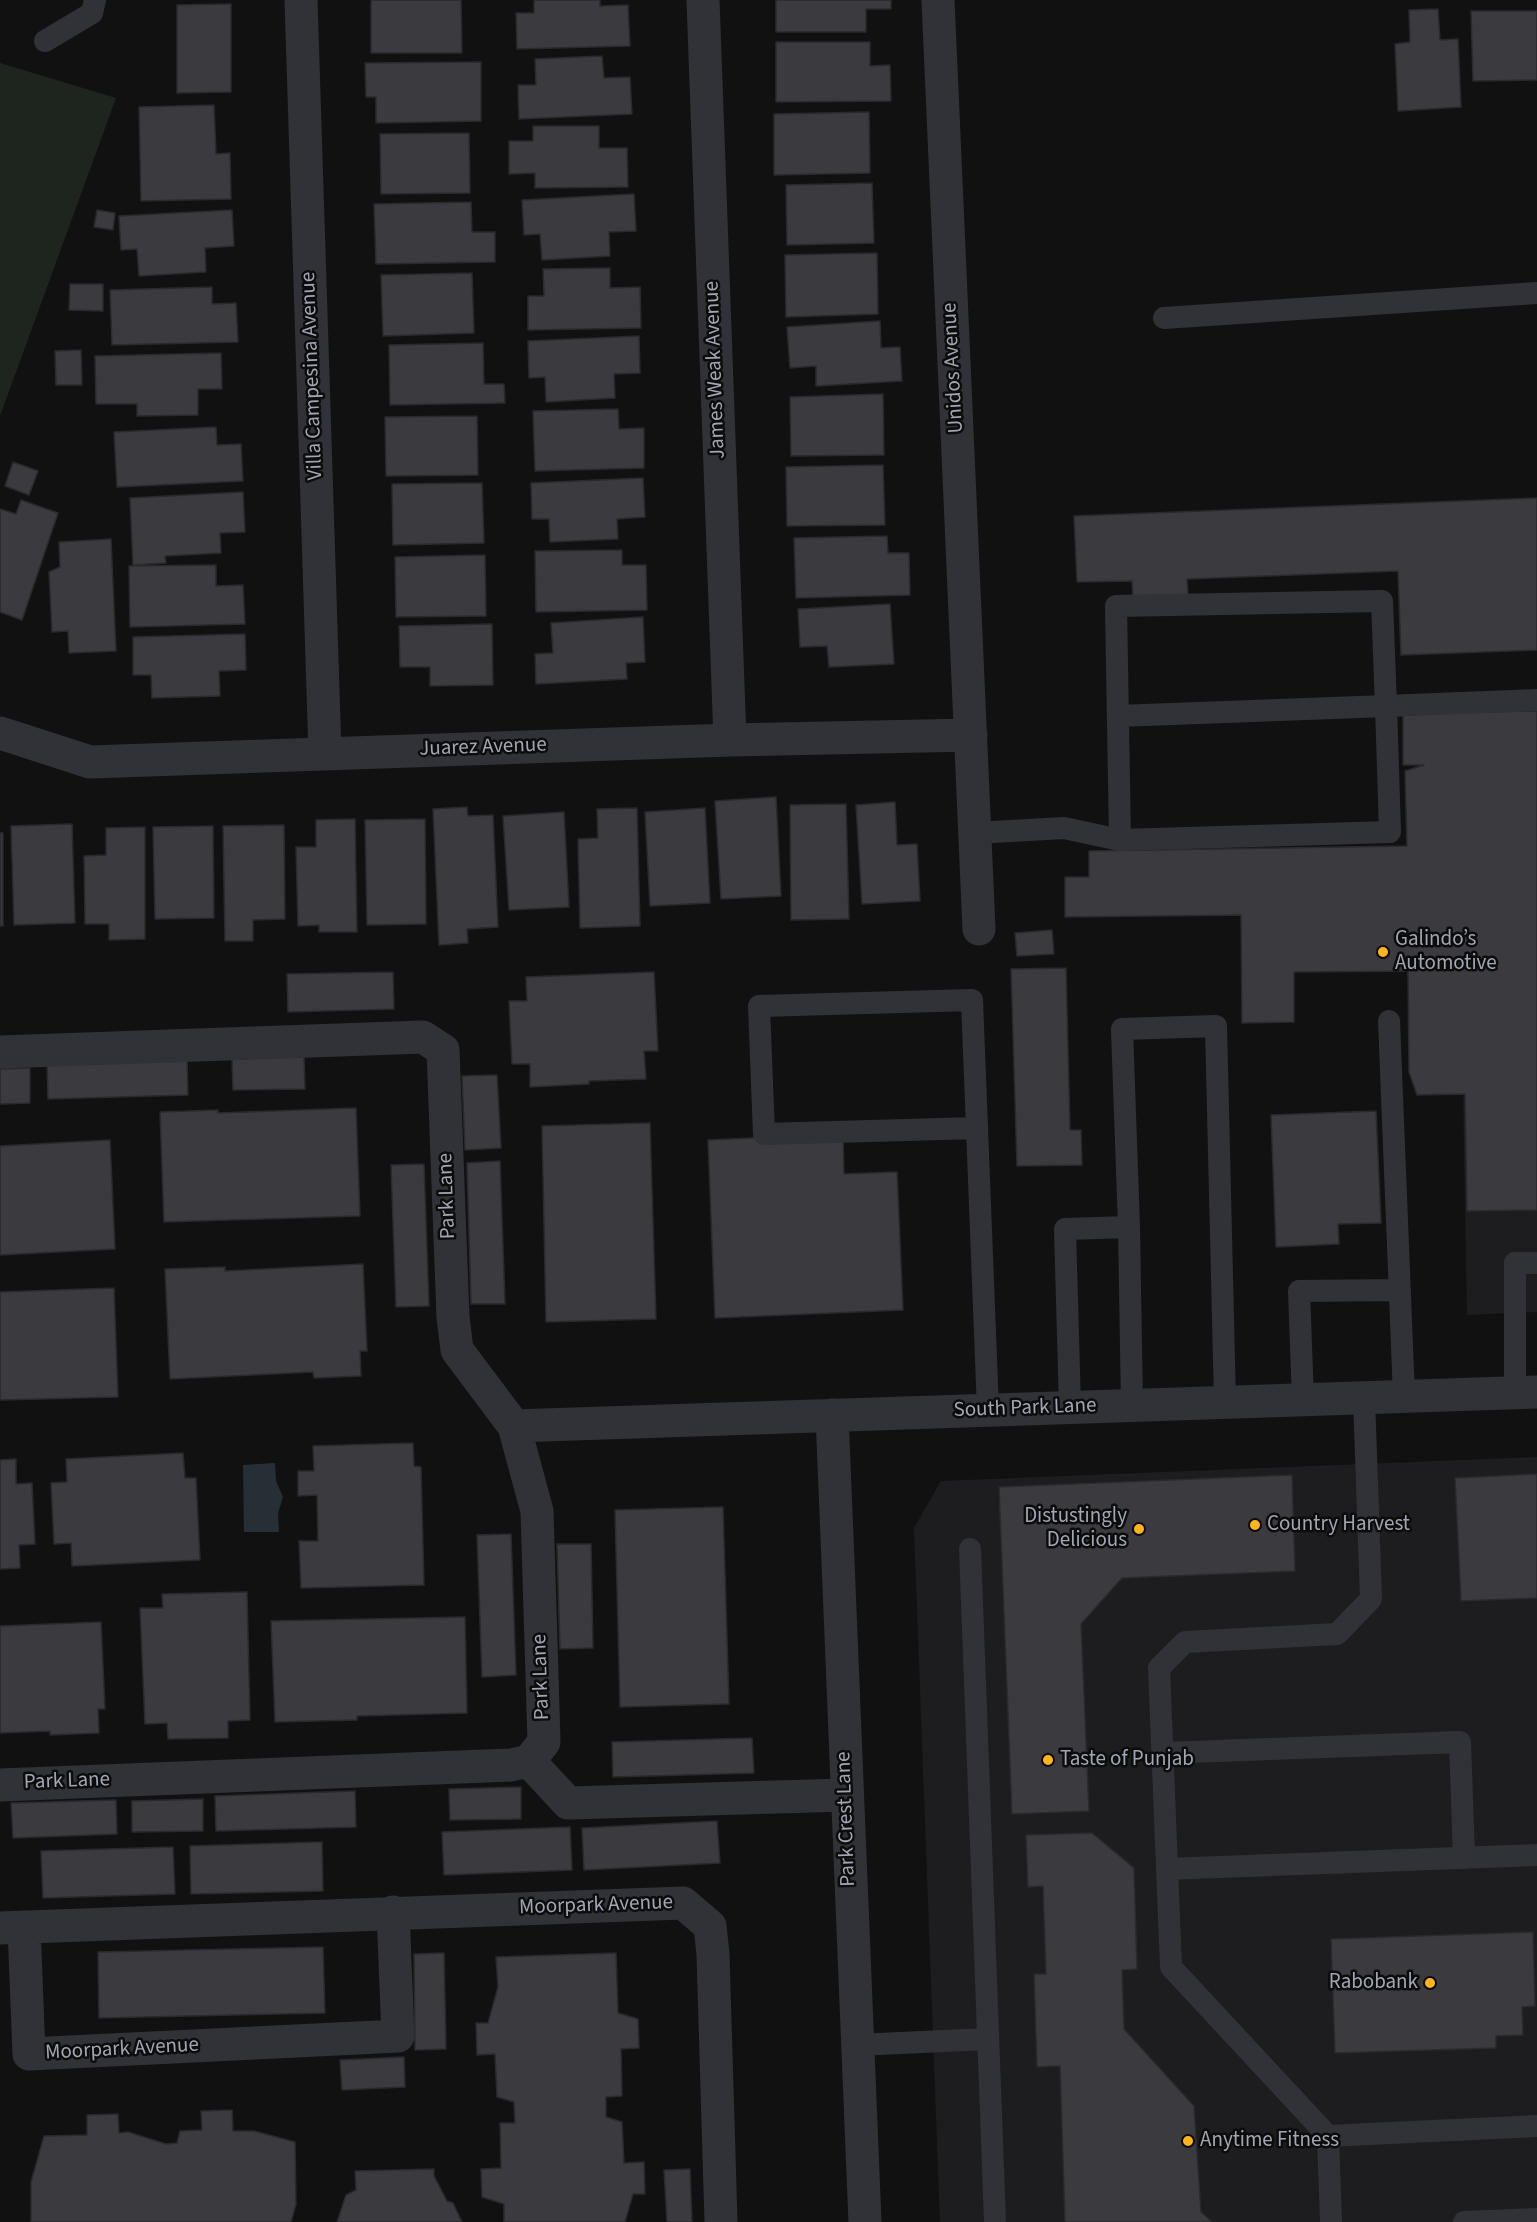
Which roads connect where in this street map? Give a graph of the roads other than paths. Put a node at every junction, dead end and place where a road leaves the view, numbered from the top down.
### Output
1 (95, 0) edge
2 (300, 0) edge
3 (702, 0) edge
4 (938, 0) edge
5 (45, 41) dead end
6 (1537, 293) edge
7 (1164, 318) dead end
8 (1537, 699) edge
9 (1386, 706) junction
10 (1118, 716) junction
11 (0, 733) edge
12 (971, 735) junction
13 (730, 740) junction
14 (325, 753) junction
15 (975, 833) junction
16 (1120, 840) junction
17 (979, 928) dead end
18 (1389, 1022) dead end
19 (0, 1052) edge
20 (976, 1128) junction
21 (1129, 1227) junction
22 (1537, 1263) edge
23 (1400, 1290) junction
24 (1526, 1392) edge
25 (1404, 1396) junction
26 (1364, 1398) junction
27 (1303, 1400) junction
28 (1225, 1402) junction
29 (1132, 1405) junction
30 (1070, 1407) junction
31 (988, 1410) junction
32 (832, 1415) junction
33 (514, 1426) junction
34 (970, 1549) dead end
35 (1162, 1753) junction
36 (529, 1761) junction
37 (0, 1785) edge
38 (846, 1795) junction
39 (1537, 1855) edge
40 (1464, 1858) junction
41 (1167, 1869) junction
42 (393, 1912) junction
43 (12, 1928) edge
44 (987, 2039) junction
45 (857, 2044) junction
46 (1537, 2126) edge
47 (1328, 2136) junction
48 (1537, 2219) edge
49 (721, 2222) edge
50 (865, 2222) edge
51 (995, 2222) edge
52 (1331, 2222) edge
53 (1464, 2222) edge

1 - 5 lane
2 - 14 street, Villa Campesina Avenue
3 - 13 street, James Weak Avenue
4 - 12 street, Unidos Avenue
6 - 7 lane
8 - 9 lane
9 - 10 lane
9 - 10 lane
9 - 16 lane
10 - 16 lane
11 - 14 street, Juarez Avenue
12 - 13 street, Juarez Avenue
12 - 15 street, Unidos Avenue
13 - 14 street, Juarez Avenue
15 - 16 lane
15 - 17 street, Unidos Avenue
18 - 23 lane
19 - 33 street, Park Lane
20 - 20 lane
20 - 31 lane
21 - 28 lane
21 - 29 lane
21 - 30 lane
22 - 24 lane
23 - 25 lane
23 - 27 lane
24 - 25 street, South Park Lane
25 - 26 street, South Park Lane
26 - 27 street, South Park Lane
26 - 35 lane
27 - 28 street, South Park Lane
28 - 29 street, South Park Lane
29 - 30 street, South Park Lane
30 - 31 street, South Park Lane
31 - 32 street, South Park Lane
32 - 33 street, South Park Lane
32 - 38 street, Park Crest Lane
33 - 36 street, Park Lane
34 - 44 lane
35 - 40 lane
35 - 41 lane
36 - 37 street, Park Lane
36 - 38 street
38 - 45 street, Park Crest Lane
39 - 40 lane
40 - 41 lane
41 - 47 lane
42 - 43 street, Moorpark Avenue
42 - 43 street, Moorpark Avenue
42 - 49 street, Moorpark Avenue
44 - 45 lane
44 - 51 lane
45 - 50 street, Park Crest Lane
46 - 47 lane
47 - 52 lane
48 - 53 lane

